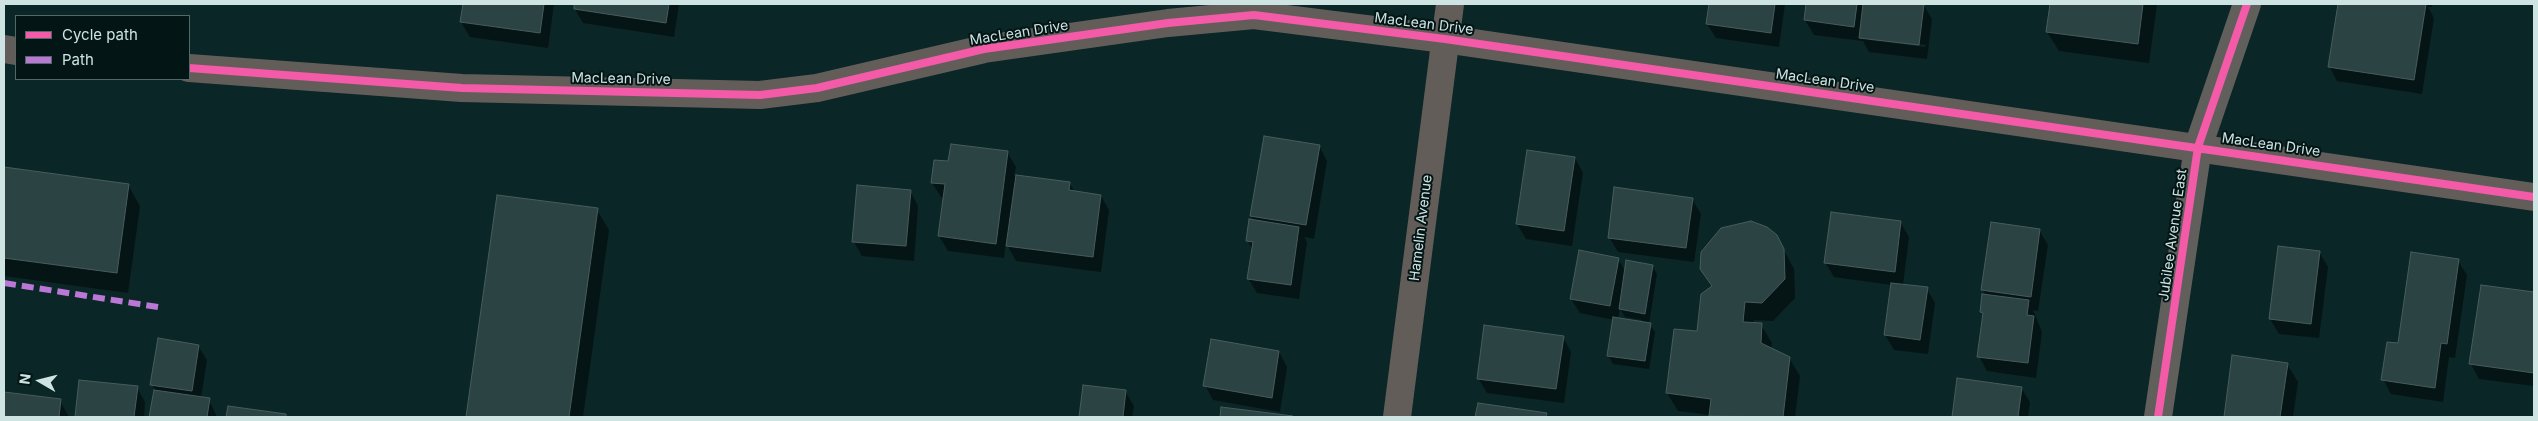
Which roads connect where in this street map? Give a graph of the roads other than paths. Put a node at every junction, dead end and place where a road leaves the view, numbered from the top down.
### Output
1 (1450, 4) edge
2 (2247, 4) edge
3 (1445, 39) junction
4 (190, 68) edge
5 (2198, 147) junction
6 (2534, 197) edge
7 (1397, 417) edge
8 (2158, 417) edge

1 - 3 street, Hamelin Avenue
2 - 5 main road, Jubilee Avenue East
3 - 4 street, MacLean Drive
3 - 5 street, MacLean Drive
3 - 7 street, Hamelin Avenue
5 - 6 street, MacLean Drive
5 - 8 main road, Jubilee Avenue East

